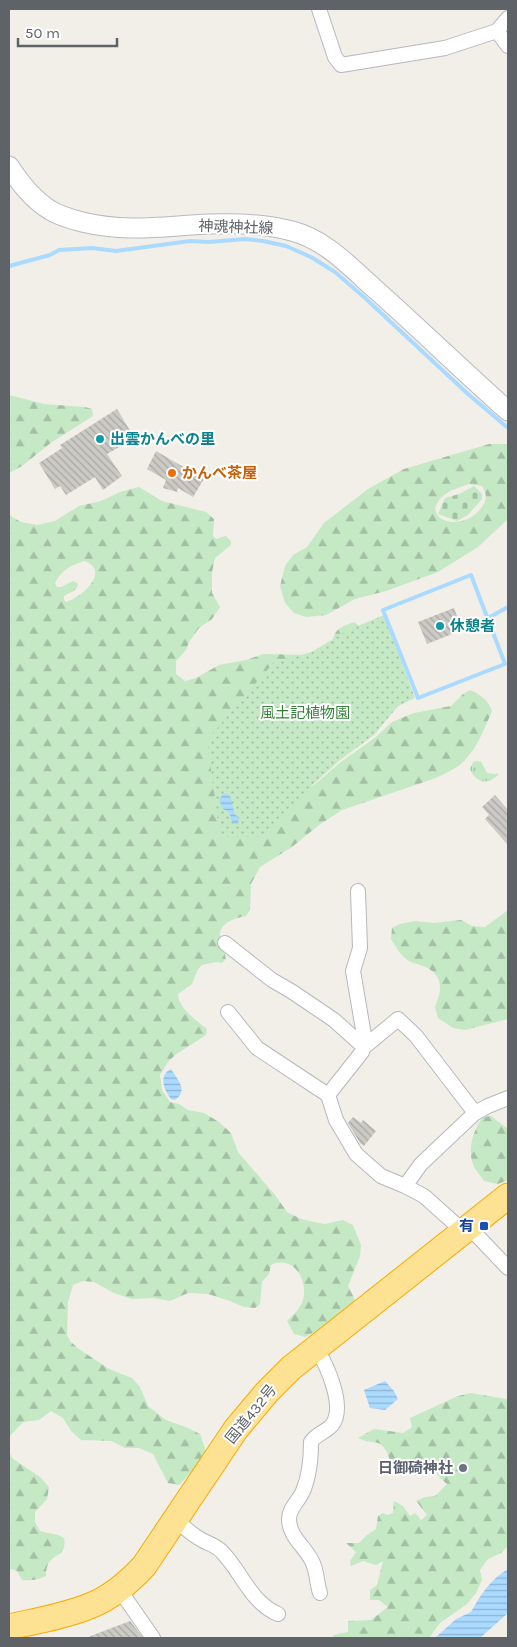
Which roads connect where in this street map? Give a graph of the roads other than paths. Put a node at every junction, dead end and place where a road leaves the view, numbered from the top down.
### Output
1 (318, 9) edge
2 (508, 18) edge
3 (497, 31) junction
4 (508, 46) edge
5 (9, 166) edge
6 (508, 412) edge
7 (358, 892) dead end
8 (225, 943) dead end
9 (228, 1012) dead end
10 (364, 1048) junction
11 (328, 1095) junction
12 (508, 1098) edge
13 (475, 1113) junction
14 (406, 1186) junction
15 (508, 1196) edge
16 (466, 1229) junction
17 (508, 1268) edge
18 (316, 1348) junction
19 (174, 1519) junction
20 (120, 1589) junction
21 (320, 1593) dead end
22 (278, 1614) dead end
23 (9, 1627) edge
24 (153, 1638) edge

1 - 3 street
2 - 3 street
3 - 4 street
5 - 6 main road, 神魂神社線
7 - 10 street
8 - 10 street
9 - 11 street
10 - 11 street
10 - 13 street
11 - 14 street
12 - 13 street
13 - 14 street
14 - 16 street
15 - 16 highway, 国道432号
16 - 17 street
16 - 18 highway, 国道432号
18 - 19 highway, 国道432号
18 - 21 street
19 - 20 highway, 国道432号
19 - 22 street
20 - 23 highway, 国道432号
20 - 24 street

